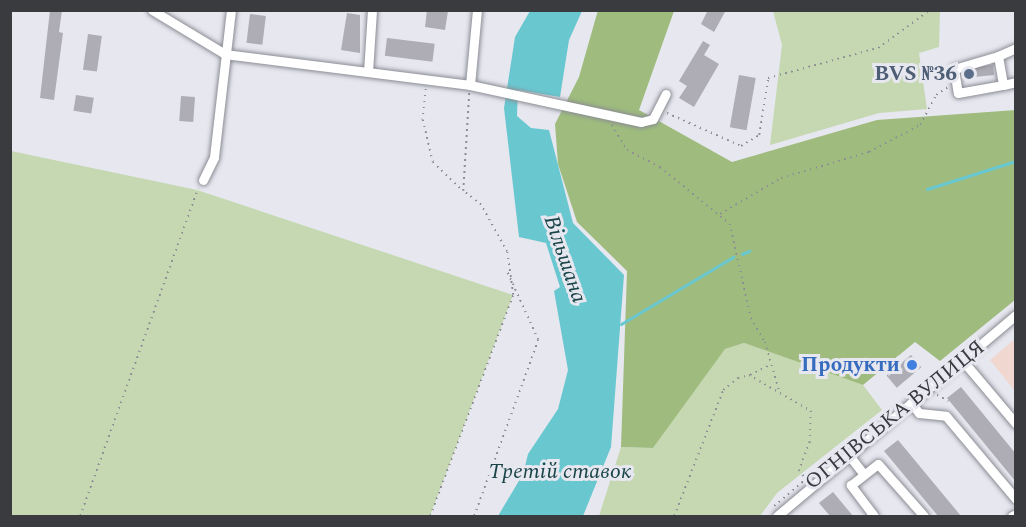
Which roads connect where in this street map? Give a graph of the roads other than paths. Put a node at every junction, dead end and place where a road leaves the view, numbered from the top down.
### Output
1 (152, 10) edge
2 (231, 10) edge
3 (372, 10) edge
4 (477, 10) edge
5 (1016, 48) edge
6 (225, 54) junction
7 (998, 56) junction
8 (368, 72) junction
9 (1016, 82) edge
10 (470, 85) junction
11 (1003, 85) junction
12 (666, 94) dead end
13 (203, 180) dead end
14 (1016, 315) edge
15 (963, 361) junction
16 (911, 403) junction
17 (1016, 424) edge
18 (847, 450) junction
19 (863, 473) junction
20 (1016, 499) edge
21 (774, 512) edge
22 (874, 516) edge
23 (924, 516) edge

1 - 6 street
2 - 6 street
3 - 8 street
4 - 10 street
5 - 7 street
6 - 8 street
6 - 13 street
7 - 11 street
7 - 11 street
8 - 10 street
9 - 11 street
10 - 12 street
14 - 15 street, ОГНІВСЬКА ВУЛИЦЯ
15 - 16 street, ОГНІВСЬКА ВУЛИЦЯ
15 - 17 street
16 - 18 street, ОГНІВСЬКА ВУЛИЦЯ
16 - 20 street
18 - 19 street
18 - 21 street, ОГНІВСЬКА ВУЛИЦЯ
19 - 22 street
19 - 23 street

